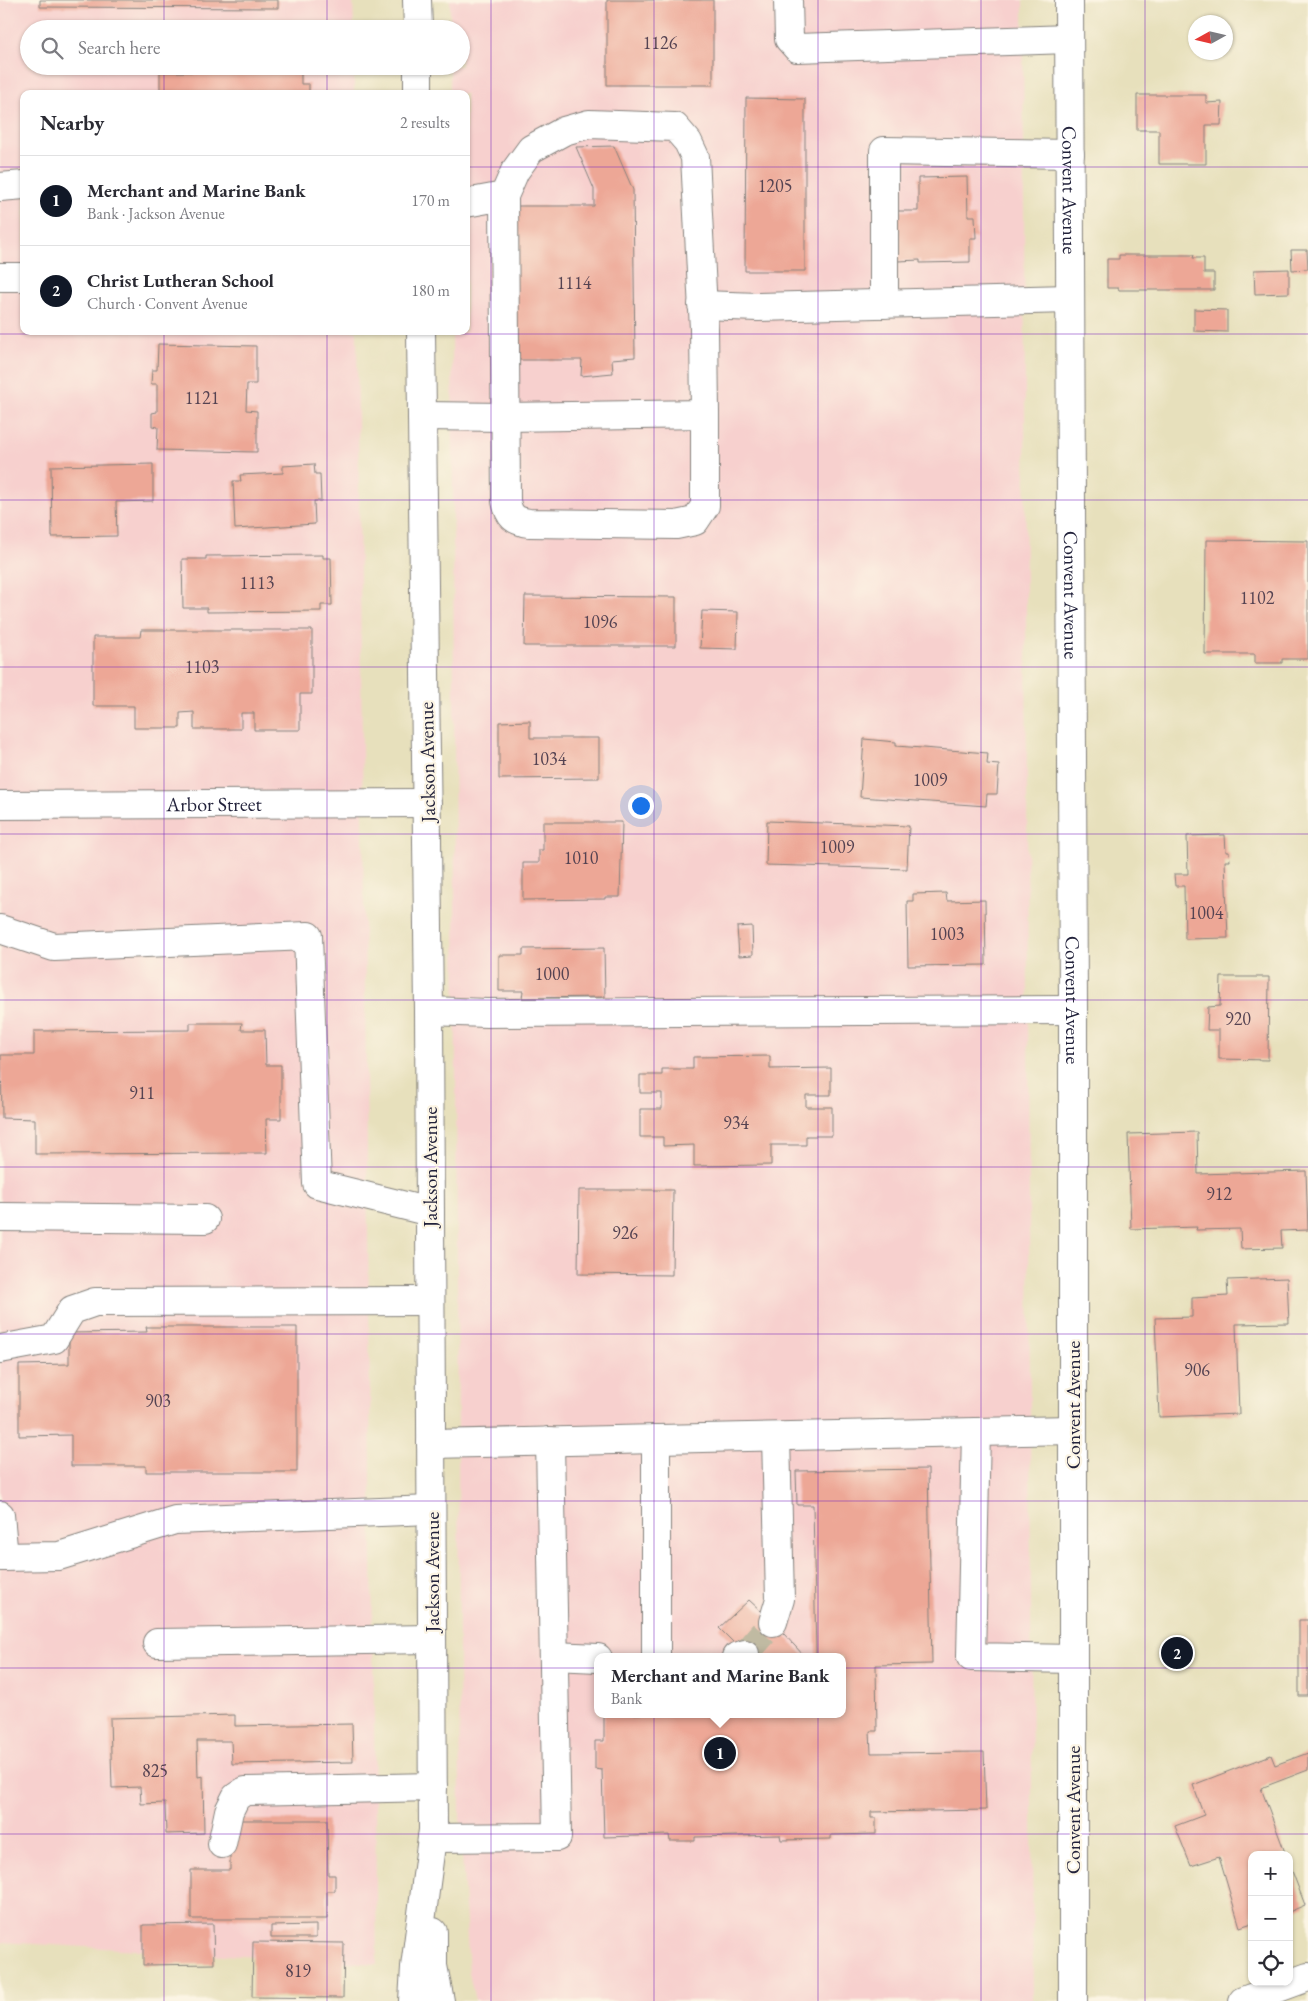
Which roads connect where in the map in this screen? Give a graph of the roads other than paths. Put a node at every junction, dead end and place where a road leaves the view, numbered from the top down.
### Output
1 (417, 0) edge
2 (788, 0) edge
3 (1069, 0) edge
4 (418, 20) edge
5 (1069, 39) junction
6 (418, 75) edge
7 (418, 90) edge
8 (1070, 154) junction
9 (20, 185) edge
10 (0, 187) edge
11 (504, 196) junction
12 (470, 202) edge
13 (0, 277) edge
14 (20, 277) edge
15 (1070, 299) junction
16 (884, 304) junction
17 (702, 305) junction
18 (421, 335) edge
19 (705, 414) junction
20 (422, 416) junction
21 (505, 417) junction
22 (427, 803) junction
23 (0, 805) edge
24 (0, 930) edge
25 (1073, 1010) junction
26 (429, 1011) junction
27 (430, 1212) junction
28 (0, 1217) edge
29 (205, 1220) dead end
30 (430, 1300) junction
31 (0, 1349) edge
32 (1073, 1430) junction
33 (976, 1432) junction
34 (776, 1437) junction
35 (656, 1439) junction
36 (550, 1441) junction
37 (431, 1444) junction
38 (432, 1510) junction
39 (0, 1515) edge
40 (2, 1557) edge
41 (773, 1622) tunnel mouth
42 (432, 1639) junction
43 (157, 1643) dead end
44 (656, 1653) edge
45 (554, 1656) junction
46 (594, 1658) edge
47 (1073, 1659) junction
48 (433, 1787) junction
49 (432, 1834) junction
50 (222, 1844) dead end
51 (1308, 1977) edge
52 (413, 2001) edge
53 (440, 2001) edge
54 (1073, 2001) edge
55 (1242, 2001) edge

1 - 4 street
2 - 5 street
3 - 5 street, Convent Avenue
5 - 8 street, Convent Avenue
6 - 7 street
8 - 15 street, Convent Avenue
8 - 16 street
9 - 10 street
11 - 12 street
11 - 17 street
11 - 21 street
13 - 14 street
15 - 16 street
15 - 25 street, Convent Avenue
16 - 17 street
17 - 19 street
18 - 20 street, Jackson Avenue
19 - 21 street
19 - 21 street
20 - 21 street
20 - 22 street, Jackson Avenue
22 - 23 street, Arbor Street
22 - 26 street, Jackson Avenue
24 - 27 street
25 - 26 street
25 - 32 street, Convent Avenue
26 - 27 street, Jackson Avenue
27 - 30 street, Jackson Avenue
28 - 29 street
30 - 31 street
30 - 37 street, Jackson Avenue
32 - 33 street
32 - 47 street, Convent Avenue
33 - 34 street
33 - 47 street
34 - 35 street
34 - 41 street
35 - 36 street
35 - 44 street
36 - 37 street
36 - 45 street
37 - 38 street, Jackson Avenue
38 - 40 street
38 - 42 street, Jackson Avenue
39 - 40 street
42 - 43 street
42 - 48 street, Jackson Avenue
45 - 46 street
45 - 49 street
47 - 54 street, Convent Avenue
48 - 49 street, Jackson Avenue
48 - 50 street
49 - 52 street, Jackson Avenue
49 - 53 street
51 - 55 street

